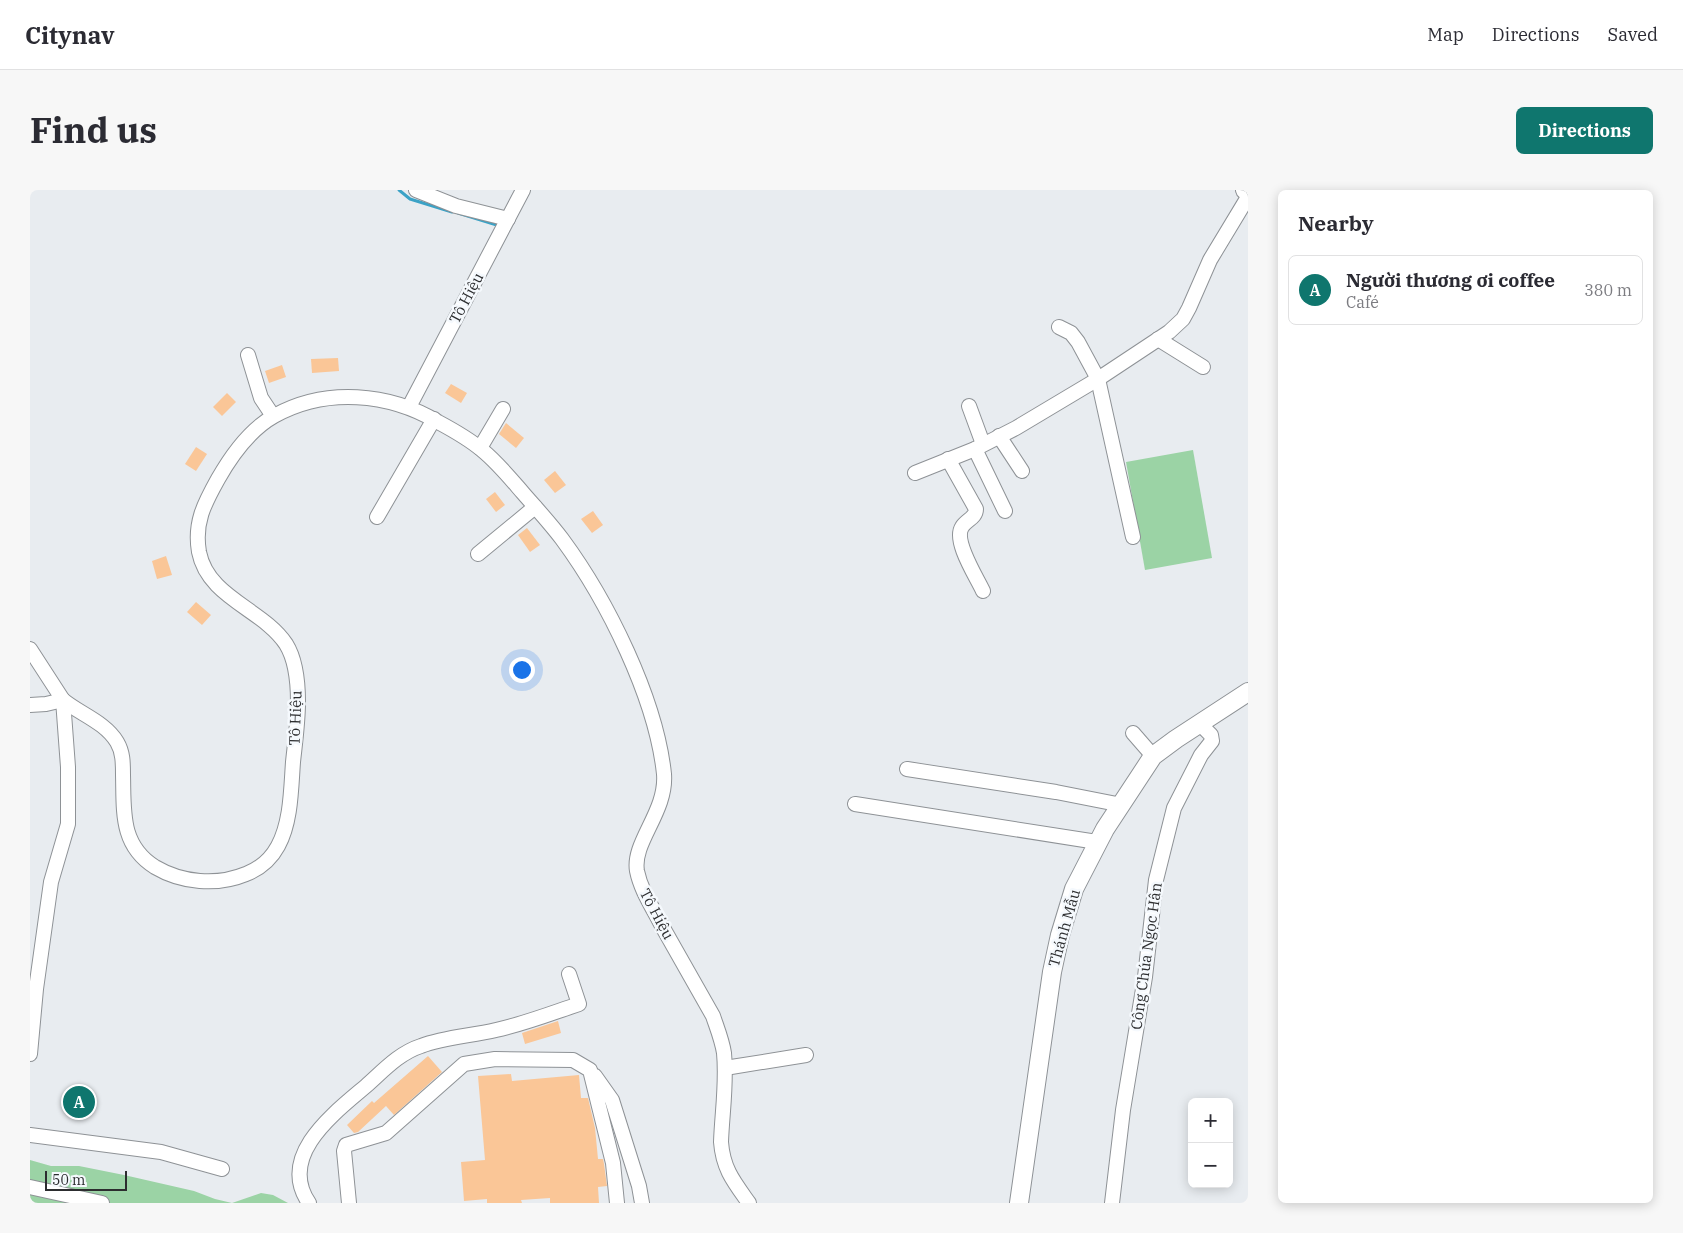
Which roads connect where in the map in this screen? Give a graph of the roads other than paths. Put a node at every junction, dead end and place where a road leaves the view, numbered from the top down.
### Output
1 (416, 190) edge
2 (523, 190) edge
3 (1245, 190) edge
4 (1248, 192) edge
5 (1248, 197) edge
6 (508, 219) junction
7 (1059, 327) dead end
8 (1158, 339) junction
9 (248, 356) dead end
10 (1203, 367) dead end
11 (1098, 379) junction
12 (969, 406) dead end
13 (409, 407) junction
14 (503, 409) dead end
15 (273, 416) junction
16 (434, 419) junction
17 (999, 436) junction
18 (979, 446) junction
19 (480, 448) junction
20 (948, 459) junction
21 (1022, 472) dead end
22 (915, 473) dead end
23 (535, 507) junction
24 (1004, 512) dead end
25 (377, 517) dead end
26 (1133, 537) dead end
27 (478, 554) dead end
28 (982, 590) dead end
29 (30, 649) edge
30 (1248, 692) edge
31 (63, 700) junction
32 (30, 705) edge
33 (1200, 724) junction
34 (1133, 733) dead end
35 (1153, 756) junction
36 (908, 768) dead end
37 (854, 804) dead end
38 (1122, 805) junction
39 (1097, 842) junction
40 (569, 974) dead end
41 (30, 1054) edge
42 (806, 1055) dead end
43 (725, 1068) junction
44 (590, 1070) junction
45 (30, 1135) edge
46 (222, 1169) dead end
47 (30, 1187) edge
48 (102, 1203) edge
49 (309, 1203) edge
50 (349, 1203) edge
51 (618, 1203) edge
52 (642, 1203) edge
53 (749, 1203) edge
54 (1019, 1203) edge
55 (1112, 1203) edge

1 - 6 street
2 - 6 street, Tô Hiệu
3 - 4 main road
5 - 8 street
6 - 13 street, Tô Hiệu
7 - 11 street
8 - 10 street
8 - 11 street
9 - 15 street
11 - 17 street
11 - 26 street
12 - 18 street
13 - 15 street, Tô Hiệu
13 - 16 street, Tô Hiệu
14 - 19 street
15 - 31 street, Tô Hiệu
16 - 19 street, Tô Hiệu
16 - 25 street
17 - 18 street
17 - 21 street
18 - 20 street
18 - 24 street
19 - 23 street, Tô Hiệu
20 - 22 street
20 - 28 street
23 - 27 street
23 - 43 street, Tô Hiệu
29 - 31 street
30 - 33 main road, Thánh Mẫu
31 - 32 street
31 - 41 street
33 - 35 main road, Thánh Mẫu
33 - 55 street, Công Chúa Ngọc Hân
34 - 35 street
35 - 38 main road, Thánh Mẫu
36 - 38 street
37 - 39 street
38 - 39 main road, Thánh Mẫu
39 - 54 main road, Thánh Mẫu
40 - 49 street
42 - 43 street
43 - 53 street, Tô Hiệu
44 - 50 street
44 - 51 street
44 - 52 street
45 - 46 street
47 - 48 street

